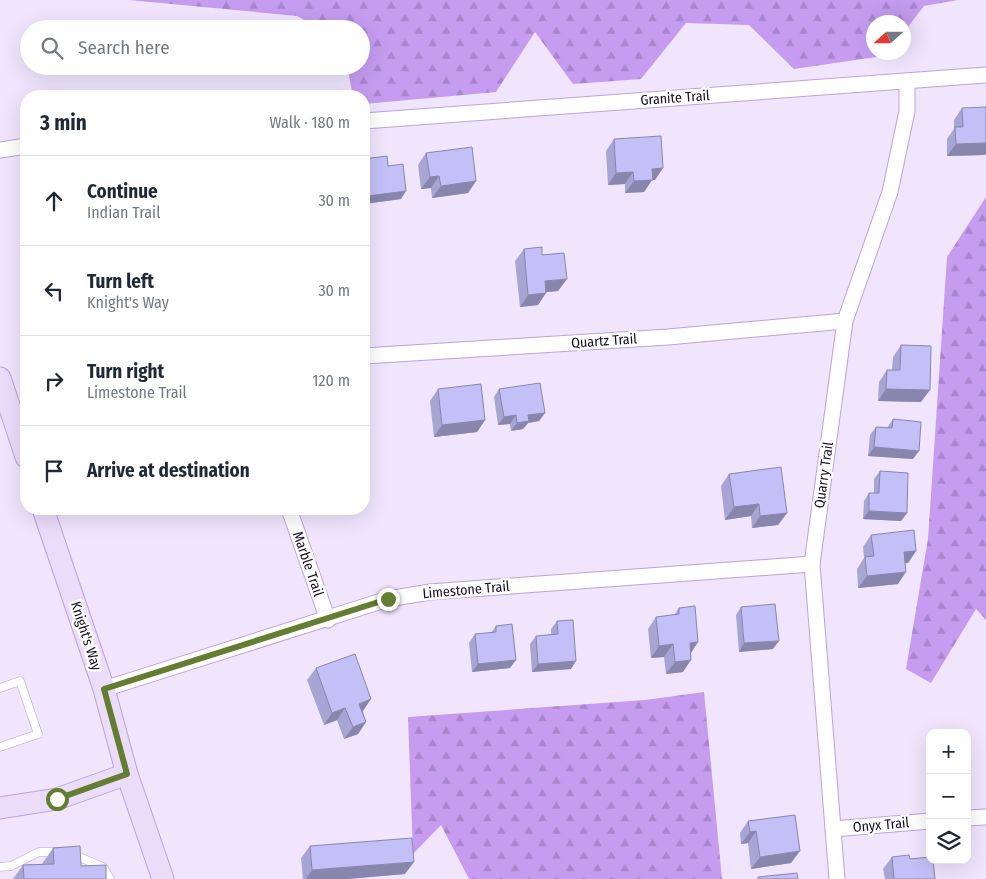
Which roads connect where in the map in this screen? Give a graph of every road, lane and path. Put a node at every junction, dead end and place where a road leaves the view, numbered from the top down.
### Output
1 (986, 75) edge
2 (907, 81) junction
3 (370, 122) edge
4 (20, 147) edge
5 (0, 150) edge
6 (845, 321) junction
7 (370, 356) edge
8 (0, 378) edge
9 (20, 439) edge
10 (46, 515) edge
11 (291, 515) edge
12 (812, 564) junction
13 (328, 620) junction
14 (0, 688) edge
15 (104, 689) junction
16 (0, 747) edge
17 (127, 774) junction
18 (0, 808) edge
19 (986, 817) edge
20 (971, 818) edge
21 (926, 821) edge
22 (833, 829) junction
23 (0, 867) edge
24 (110, 879) edge
25 (163, 879) edge
26 (836, 879) edge

1 - 2 street, Granite Trail
2 - 3 street, Granite Trail
2 - 6 street, Quarry Trail
4 - 5 street
6 - 7 street, Quartz Trail
6 - 12 street, Quarry Trail
8 - 9 main road
10 - 15 main road, Knight's Way
11 - 13 street, Marble Trail
12 - 13 street, Limestone Trail
12 - 22 street, Quarry Trail
13 - 15 street, Limestone Trail
14 - 16 lane
15 - 17 main road, Knight's Way
17 - 18 main road
17 - 25 main road, Knight's Way
19 - 20 street
21 - 22 street, Onyx Trail
22 - 26 street, Quarry Trail
23 - 24 lane

